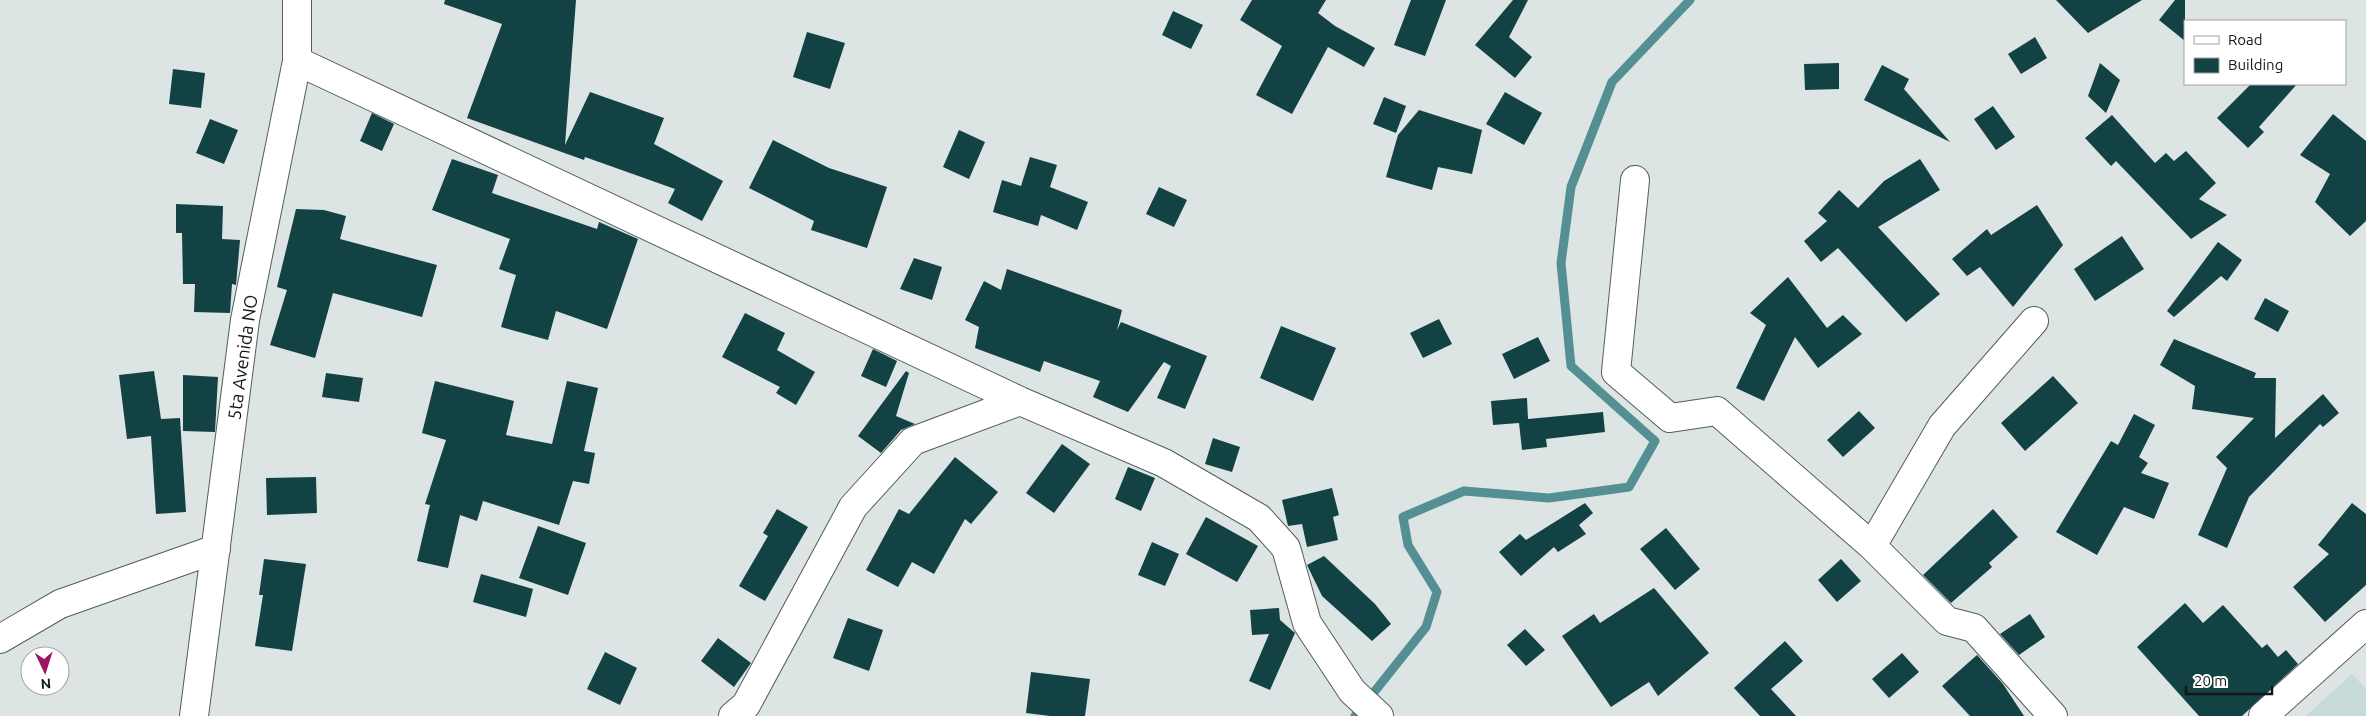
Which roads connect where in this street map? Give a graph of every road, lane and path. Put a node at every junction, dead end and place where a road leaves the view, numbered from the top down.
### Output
1 (297, 0) edge
2 (297, 61) junction
3 (1635, 180) dead end
4 (2034, 321) dead end
5 (1020, 401) junction
6 (1872, 546) junction
7 (216, 549) junction
8 (2366, 624) edge
9 (0, 639) edge
10 (194, 716) edge
11 (733, 716) edge
12 (1379, 716) edge
13 (2053, 716) edge
14 (2263, 716) edge

1 - 2 street, 5ta Avenida NO
2 - 5 street
2 - 7 street, 5ta Avenida NO
3 - 6 street
4 - 6 street
5 - 11 street
5 - 12 street
6 - 13 street
7 - 9 street
7 - 10 street, 5ta Avenida NO
8 - 14 street

